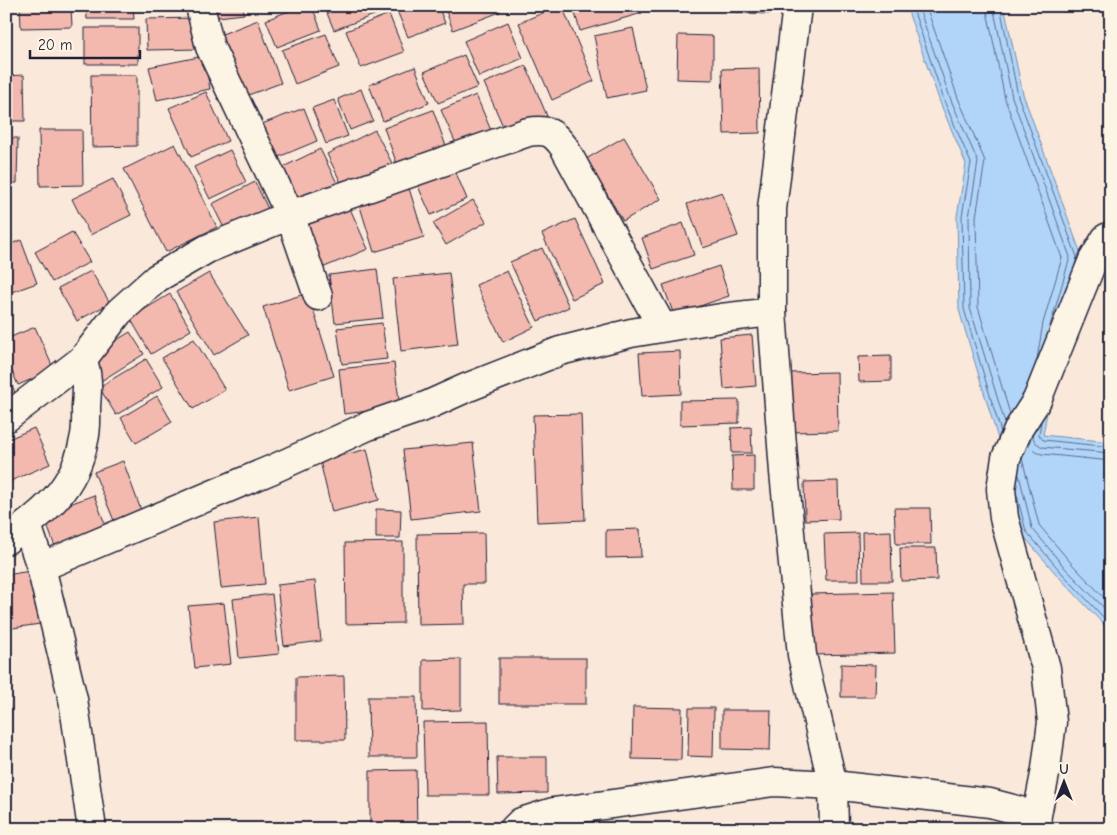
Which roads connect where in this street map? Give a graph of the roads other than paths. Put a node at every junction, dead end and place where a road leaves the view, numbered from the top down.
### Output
1 (200, 6) edge
2 (797, 6) edge
3 (290, 214) junction
4 (1111, 236) edge
5 (318, 296) dead end
6 (772, 312) junction
7 (662, 328) junction
8 (82, 360) junction
9 (6, 418) edge
10 (16, 532) edge
11 (41, 567) junction
12 (833, 785) junction
13 (1037, 824) edge
14 (92, 829) edge
15 (514, 829) edge
16 (834, 829) edge

1 - 3 street
2 - 6 street
3 - 5 street
3 - 7 street
3 - 8 street
4 - 13 street
6 - 7 street
6 - 12 street
7 - 11 street
8 - 9 street
8 - 10 street
10 - 11 street
11 - 14 street
12 - 13 street
12 - 15 street
12 - 16 street

